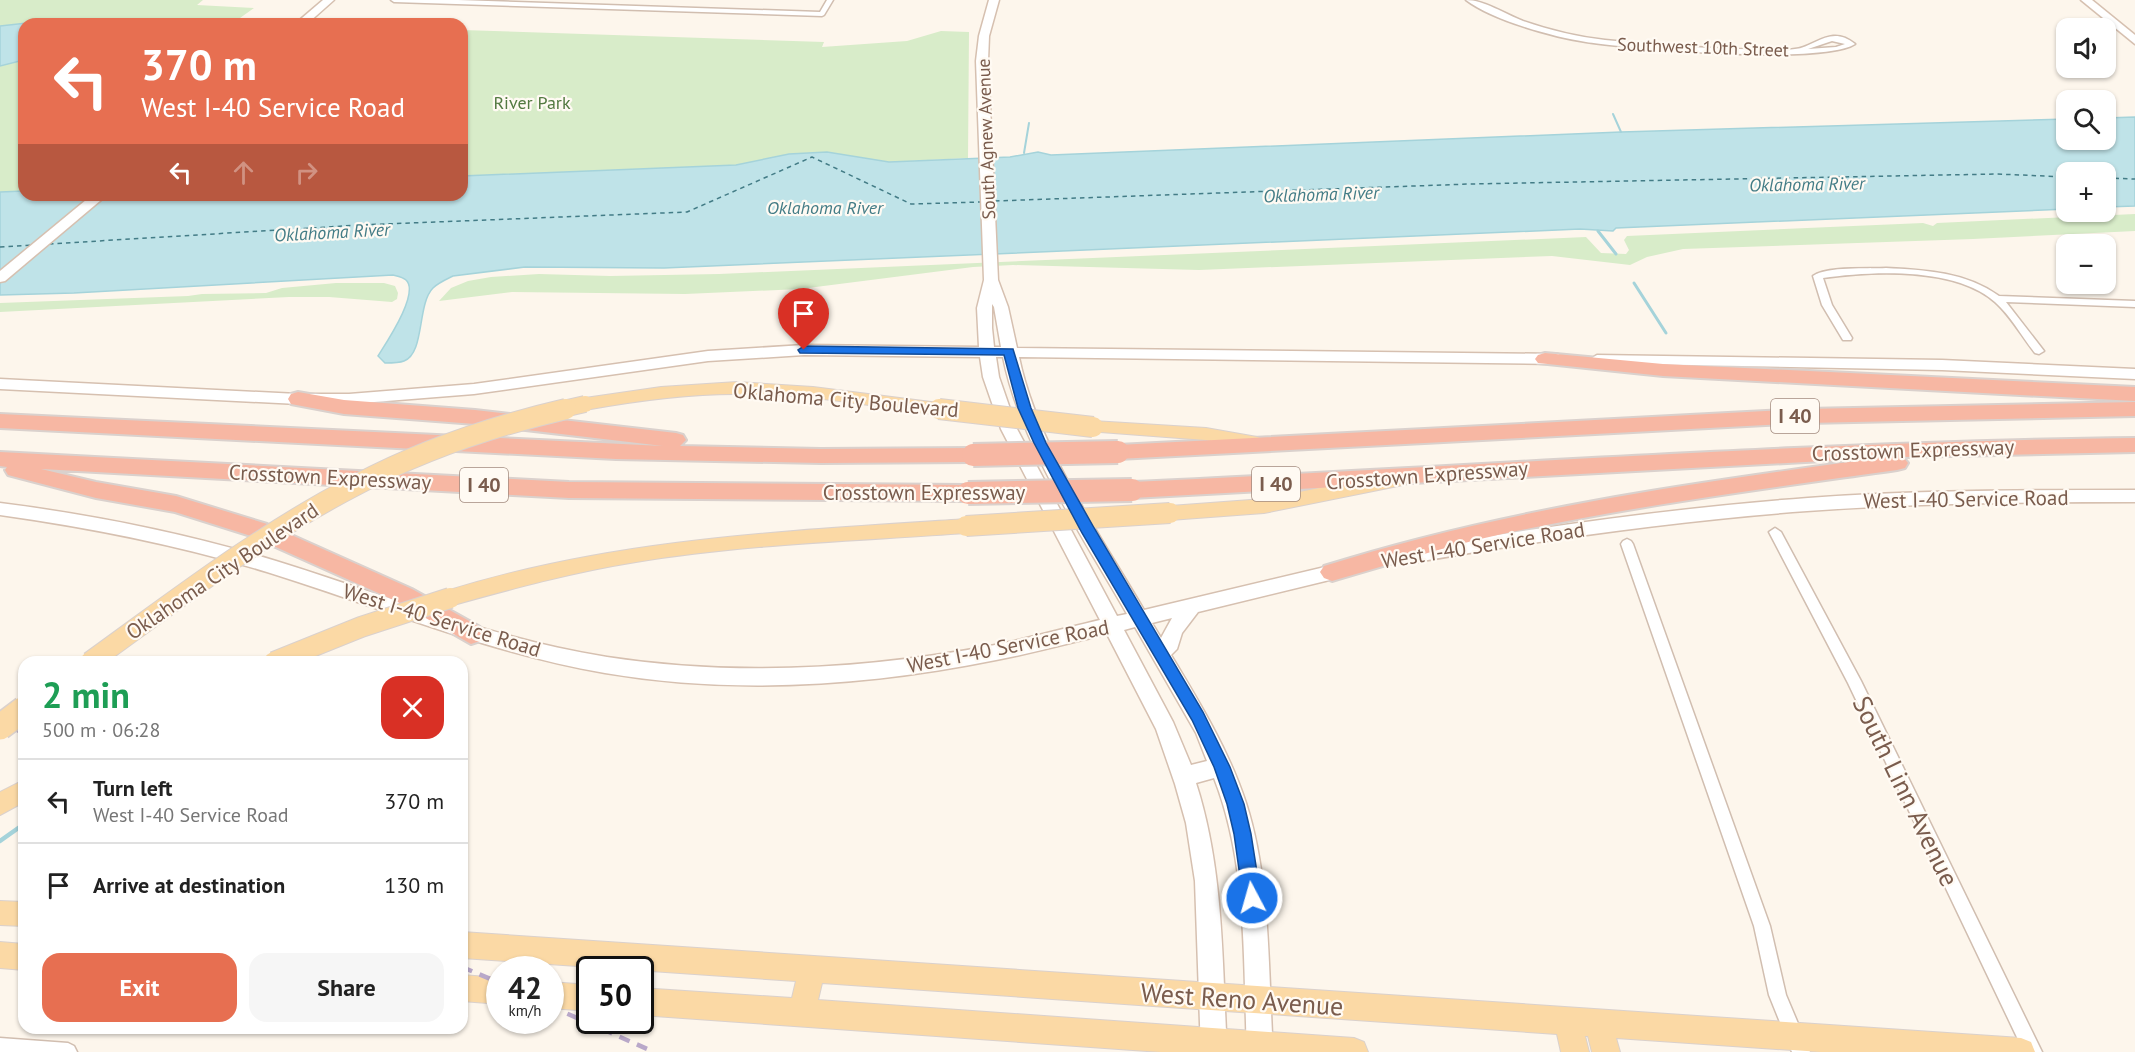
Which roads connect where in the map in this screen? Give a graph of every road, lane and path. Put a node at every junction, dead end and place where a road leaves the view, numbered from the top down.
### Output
1 (329, 0) edge
2 (394, 0) edge
3 (692, 0) edge
4 (830, 0) edge
5 (994, 0) edge
6 (1468, 0) edge
7 (2086, 0) edge
8 (2100, 0) edge
9 (549, 3) edge
10 (684, 12) junction
11 (307, 18) edge
12 (2135, 26) edge
13 (2135, 41) edge
14 (1801, 50) junction
15 (80, 201) edge
16 (93, 201) edge
17 (0, 267) edge
18 (0, 278) edge
19 (992, 280) junction
20 (1997, 299) junction
21 (2135, 304) edge
22 (984, 328) junction
23 (1847, 338) dead end
24 (945, 351) junction
25 (986, 351) junction
26 (1009, 351) junction
27 (2039, 351) dead end
28 (1545, 359) junction
29 (2135, 374) edge
30 (0, 384) edge
31 (2135, 394) edge
32 (298, 399) junction
33 (2135, 409) edge
34 (0, 421) edge
35 (2135, 445) edge
36 (1272, 446) junction
37 (2014, 447) junction
38 (821, 456) junction
39 (0, 459) edge
40 (0, 466) edge
41 (1419, 476) junction
42 (2135, 496) edge
43 (0, 508) edge
44 (1775, 532) dead end
45 (1627, 544) dead end
46 (1332, 572) junction
47 (1192, 605) junction
48 (1140, 618) junction
49 (1112, 625) junction
50 (471, 634) junction
51 (1161, 652) junction
52 (98, 656) edge
53 (289, 656) edge
54 (18, 714) edge
55 (0, 727) edge
56 (1222, 767) junction
57 (1184, 776) junction
58 (18, 794) edge
59 (0, 804) edge
60 (0, 913) edge
61 (18, 914) edge
62 (468, 945) edge
63 (0, 955) edge
64 (18, 956) edge
65 (812, 969) junction
66 (468, 988) edge
67 (486, 990) edge
68 (1211, 997) junction
69 (1257, 1000) junction
70 (654, 1002) edge
71 (802, 1013) junction
72 (1568, 1021) junction
73 (1599, 1024) junction
74 (1798, 1045) edge
75 (0, 1047) edge
76 (1214, 1047) edge
77 (1260, 1049) edge
78 (68, 1052) edge
79 (1354, 1052) edge
80 (1575, 1052) edge
81 (1606, 1052) edge
82 (2021, 1052) edge
83 (2033, 1052) edge

1 - 11 main road
2 - 9 street
3 - 10 street
4 - 10 street
5 - 19 main road, South Agnew Avenue
6 - 14 street, Southwest 10th Street
7 - 13 main road
8 - 12 main road
9 - 10 street
14 - 14 street, Southwest 10th Street
15 - 17 main road
16 - 18 main road
19 - 22 main road, South Agnew Avenue
19 - 26 main road, South Agnew Avenue
20 - 21 street
20 - 23 street
20 - 27 street
22 - 24 main road
22 - 25 main road, South Agnew Avenue
24 - 25 main road
24 - 32 main road
25 - 26 main road
25 - 49 main road, South Agnew Avenue
26 - 28 main road
26 - 48 main road, South Agnew Avenue
28 - 29 main road
28 - 31 highway
30 - 32 main road
32 - 38 highway
33 - 36 highway, Crosstown Expressway / I 40
34 - 38 highway, Crosstown Expressway / I 40
35 - 37 highway, Crosstown Expressway / I 40
36 - 38 highway, Crosstown Expressway / I 40, bridge
36 - 52 main road, Oklahoma City Boulevard, bridge
37 - 41 highway, Crosstown Expressway / I 40
37 - 46 highway
39 - 41 highway, Crosstown Expressway / I 40, bridge
40 - 50 highway
41 - 53 main road, bridge
42 - 46 main road, West I-40 Service Road
43 - 50 main road, West I-40 Service Road
44 - 83 street, South Linn Avenue
45 - 74 street
46 - 47 main road, West I-40 Service Road
47 - 48 main road, West I-40 Service Road
47 - 51 main road
48 - 49 main road, West I-40 Service Road
48 - 51 main road, South Agnew Avenue
49 - 50 main road, West I-40 Service Road
49 - 57 main road, South Agnew Avenue
51 - 56 main road, South Agnew Avenue
54 - 55 main road, bridge
56 - 57 main road
56 - 69 main road, South Agnew Avenue
57 - 68 main road, South Agnew Avenue
58 - 59 main road
60 - 61 main road
62 - 65 main road, West Reno Avenue
63 - 64 main road
65 - 68 main road, West Reno Avenue
65 - 71 main road
66 - 67 main road
68 - 69 main road, West Reno Avenue
68 - 76 main road, South Agnew Avenue
69 - 72 main road, West Reno Avenue
69 - 77 main road, South Agnew Avenue
70 - 71 main road, West Reno Avenue
71 - 76 main road, West Reno Avenue
72 - 73 main road, West Reno Avenue
72 - 80 main road
73 - 74 main road, West Reno Avenue
73 - 81 main road
74 - 82 main road, West Reno Avenue
75 - 78 street
76 - 77 main road, West Reno Avenue
77 - 79 main road, West Reno Avenue

